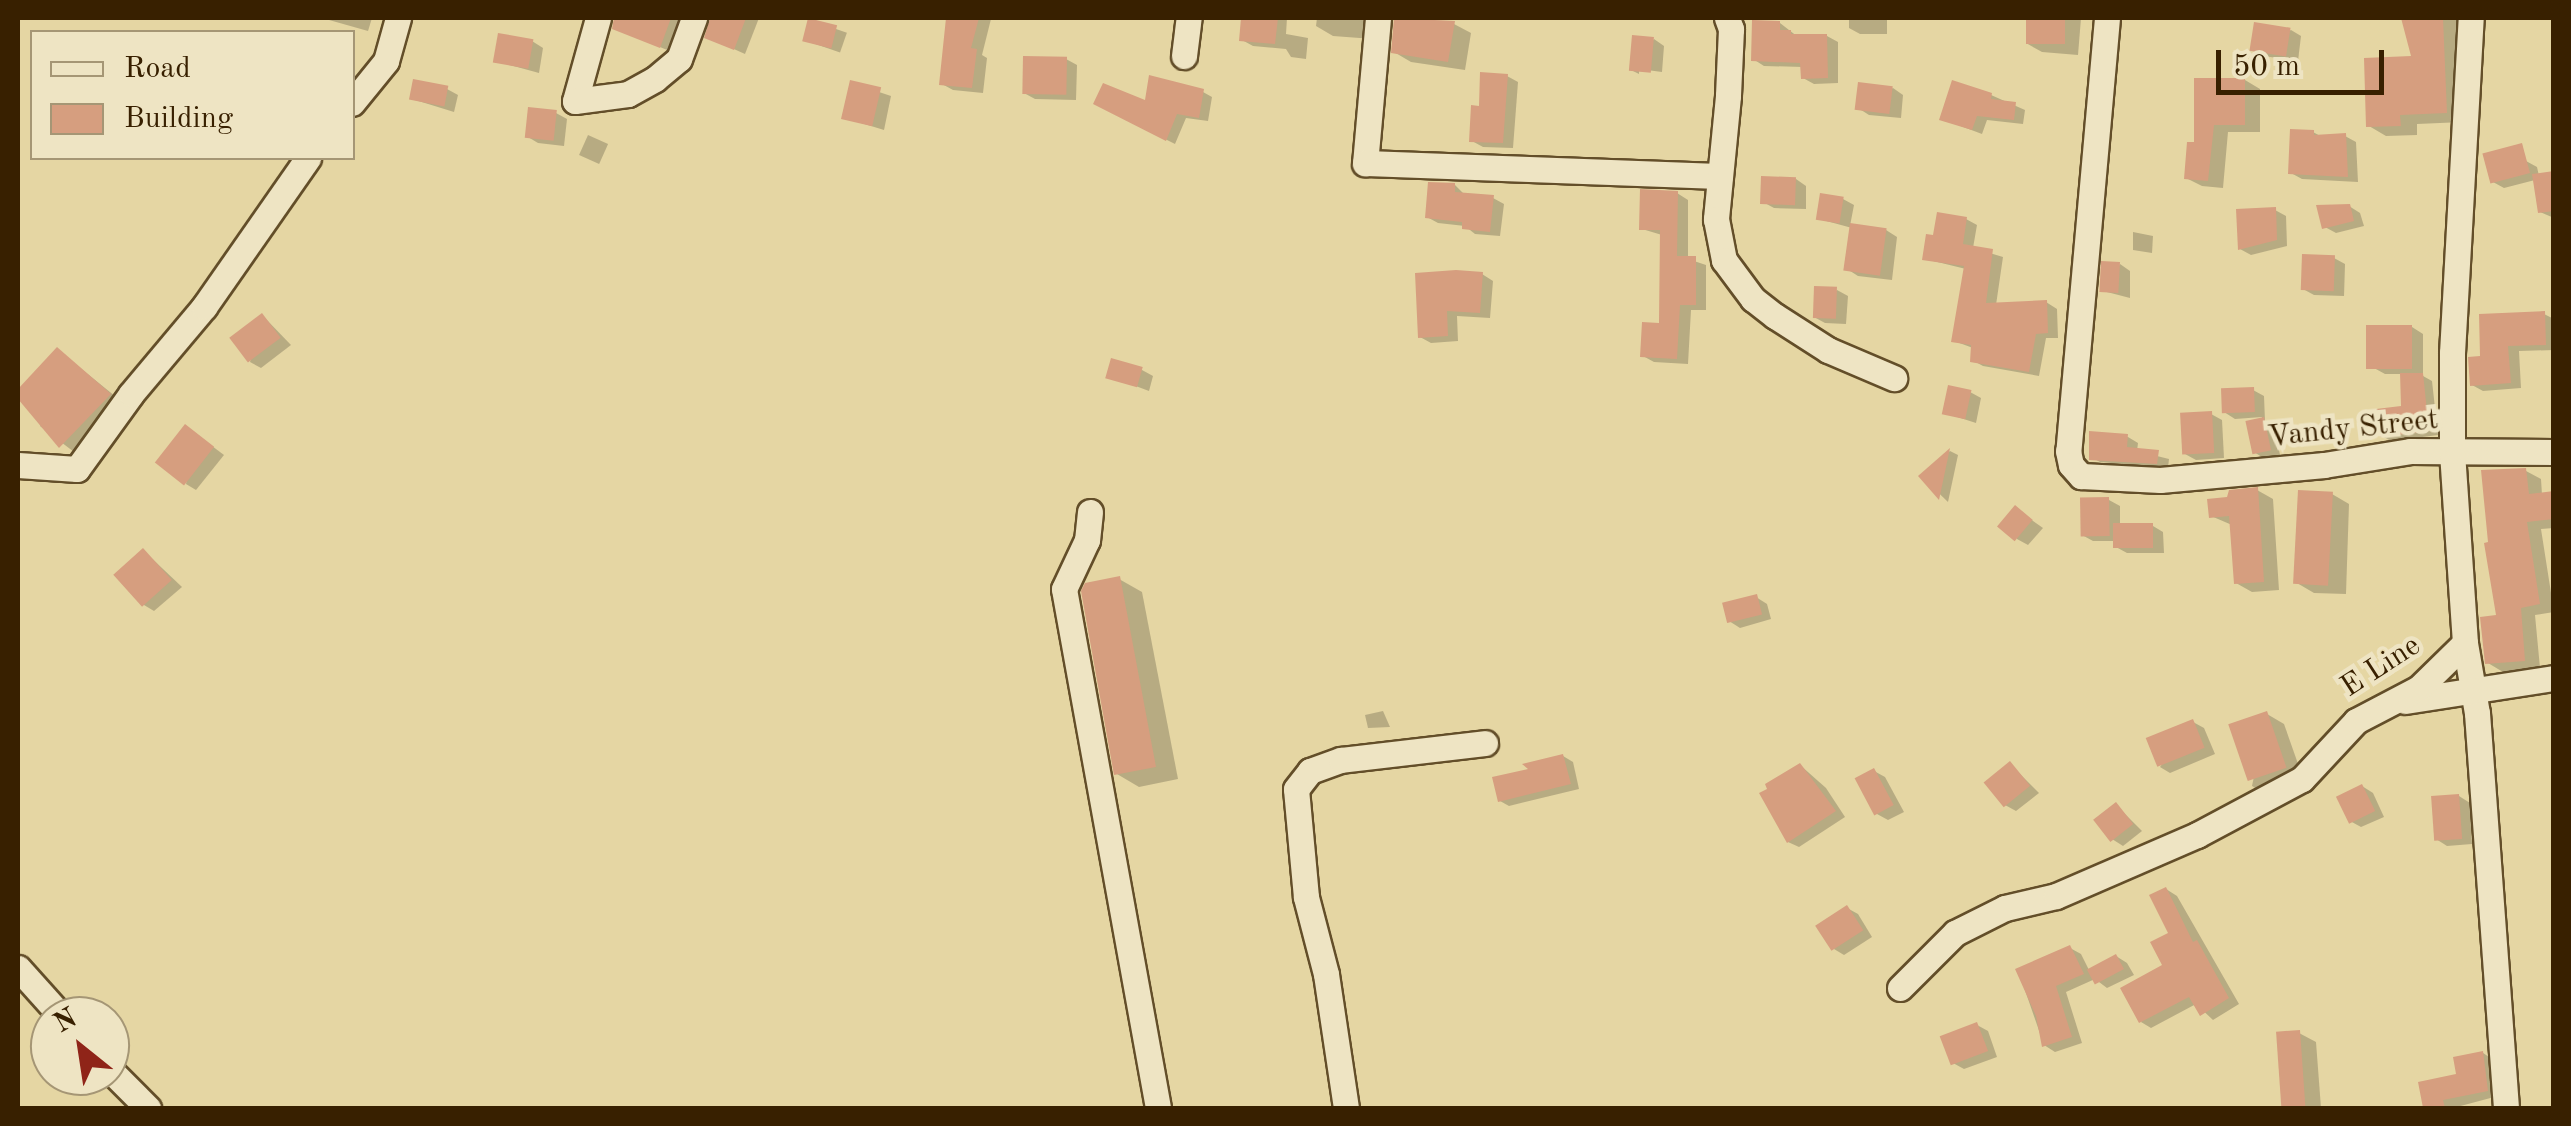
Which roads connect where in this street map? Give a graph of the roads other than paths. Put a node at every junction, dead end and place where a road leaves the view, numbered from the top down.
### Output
1 (398, 18) edge
2 (598, 18) edge
3 (694, 18) edge
4 (1188, 18) edge
5 (1378, 18) edge
6 (1727, 18) edge
7 (2107, 18) edge
8 (2472, 18) edge
9 (1184, 56) dead end
10 (355, 100) edge
11 (307, 160) edge
12 (1720, 176) junction
13 (1894, 378) dead end
14 (2452, 451) junction
15 (2554, 452) edge
16 (18, 465) edge
17 (1090, 512) dead end
18 (2465, 643) junction
19 (2554, 678) edge
20 (2472, 690) junction
21 (2389, 704) junction
22 (1486, 743) dead end
23 (18, 968) edge
24 (1900, 988) dead end
25 (43, 996) edge
26 (130, 1090) edge
27 (148, 1108) edge
28 (1158, 1108) edge
29 (1346, 1108) edge
30 (2506, 1108) edge

1 - 10 street
2 - 3 street
4 - 9 street
5 - 12 street
6 - 12 street
7 - 14 street, Vandy Street
8 - 14 street, E Line
11 - 16 street
12 - 13 street
14 - 15 street, Vandy Street
14 - 18 street, E Line
17 - 28 street
18 - 20 street
18 - 21 street, E Line
19 - 20 street
20 - 21 street
20 - 30 street
21 - 24 street, E Line
22 - 29 street
23 - 25 street
26 - 27 street

